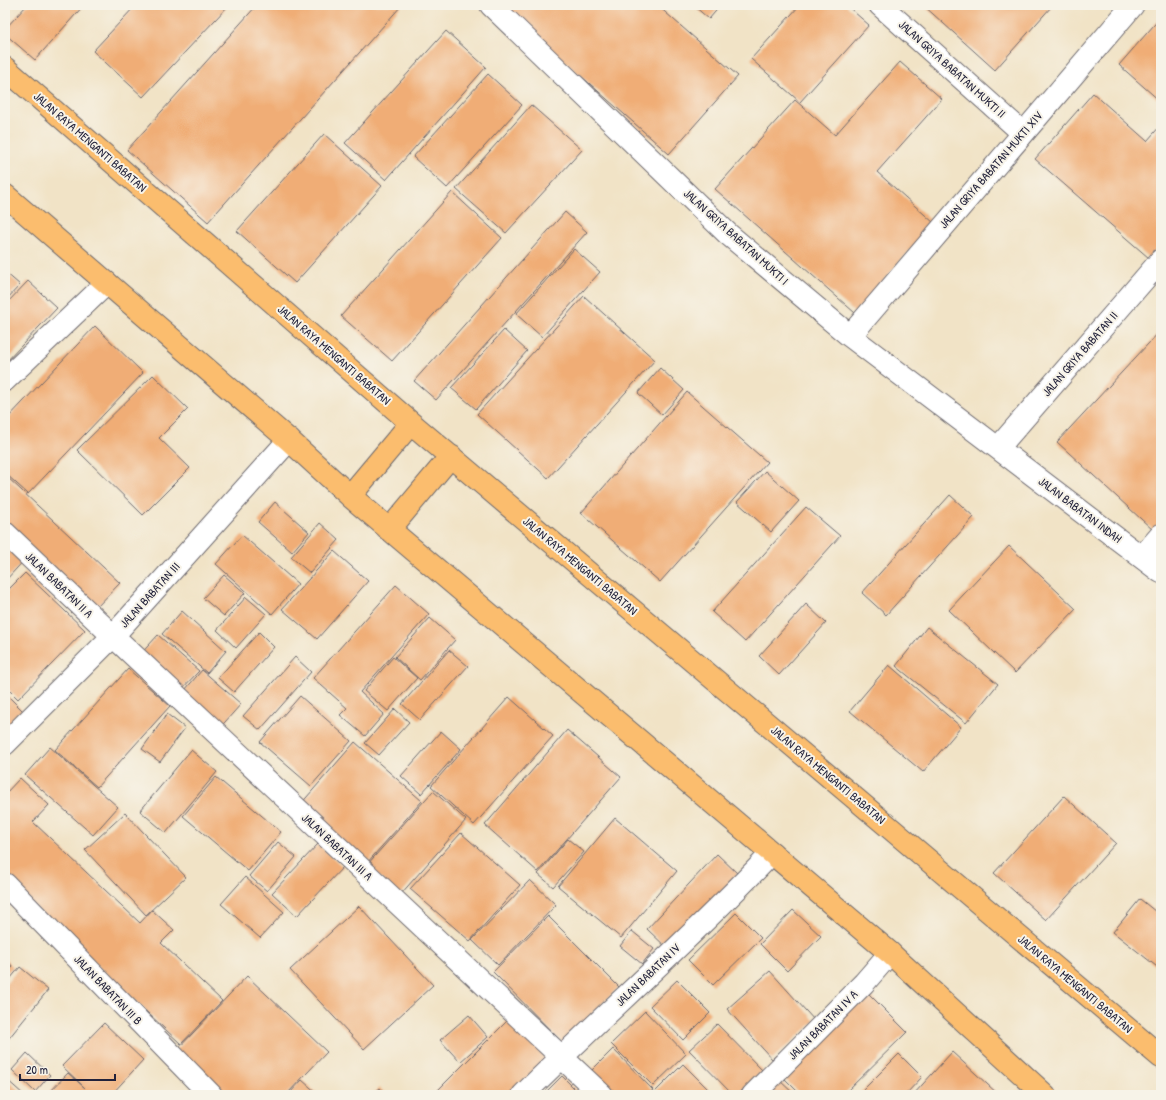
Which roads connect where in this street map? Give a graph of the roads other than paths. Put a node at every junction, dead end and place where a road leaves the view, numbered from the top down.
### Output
1 (491, 5) edge
2 (880, 5) edge
3 (1133, 5) edge
4 (5, 68) edge
5 (1023, 134) junction
6 (5, 195) edge
7 (1161, 260) edge
8 (107, 283) junction
9 (850, 336) junction
10 (5, 380) edge
11 (411, 423) junction
12 (289, 440) junction
13 (998, 448) junction
14 (451, 456) junction
15 (350, 496) junction
16 (390, 530) junction
17 (5, 532) edge
18 (1161, 535) edge
19 (1142, 557) junction
20 (1161, 572) edge
21 (113, 636) junction
22 (5, 744) edge
23 (772, 853) junction
24 (5, 884) edge
25 (890, 953) junction
26 (561, 1057) junction
27 (1161, 1057) edge
28 (212, 1095) edge
29 (523, 1095) edge
30 (602, 1095) edge
31 (753, 1095) edge
32 (1045, 1095) edge

1 - 9 street, JALAN GRIYA BABATAN MUKTI I
2 - 5 street, JALAN GRIYA BABATAN MUKTI II
3 - 5 street, JALAN GRIYA BABATAN MUKTI XIV
4 - 11 main road, JALAN RAYA MENGANTI BABATAN
5 - 9 street, JALAN GRIYA BABATAN MUKTI XIV
6 - 8 main road
7 - 13 street, JALAN GRIYA BABATAN II
8 - 10 street
8 - 12 main road
9 - 13 street, JALAN GRIYA BABATAN MUKTI I
11 - 14 main road, JALAN RAYA MENGANTI BABATAN
11 - 15 main road
12 - 15 main road
12 - 21 street, JALAN BABATAN III
13 - 19 street, JALAN BABATAN INDAH
14 - 16 main road
14 - 27 main road, JALAN RAYA MENGANTI BABATAN
15 - 16 main road
16 - 23 main road
17 - 21 street, JALAN BABATAN II A
18 - 19 street
19 - 20 street, JALAN BABATAN INDAH
21 - 22 street, JALAN BABATAN III
21 - 26 street, JALAN BABATAN III A
23 - 25 main road
23 - 26 street, JALAN BABATAN IV
24 - 28 street, JALAN BABATAN III B
25 - 31 street, JALAN BABATAN IV A
25 - 32 main road
26 - 29 street, JALAN BABATAN IV
26 - 30 street

